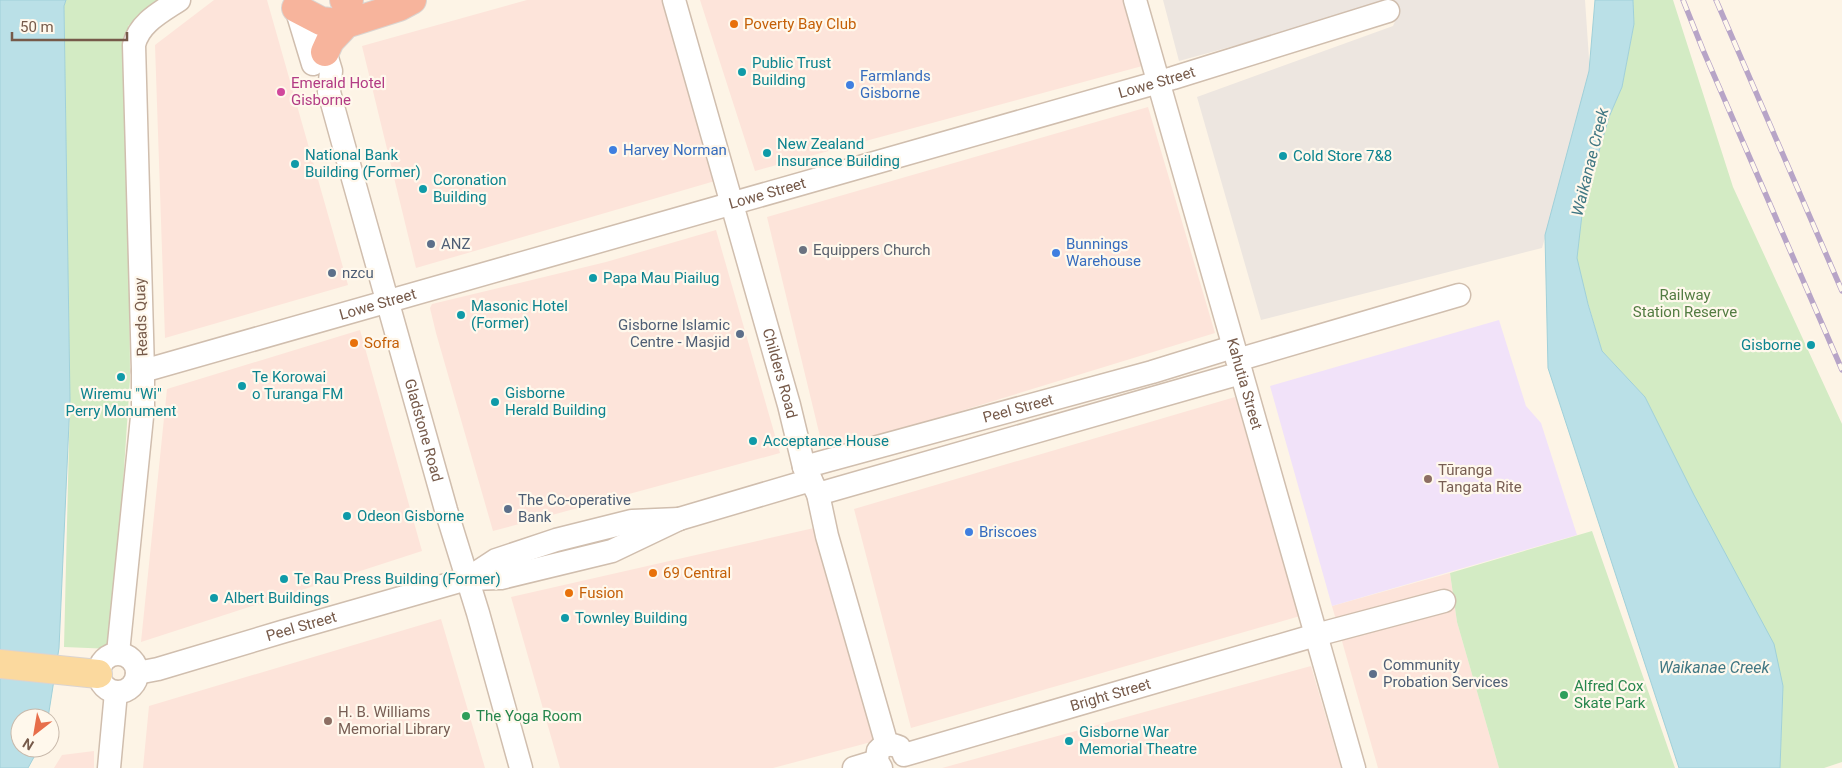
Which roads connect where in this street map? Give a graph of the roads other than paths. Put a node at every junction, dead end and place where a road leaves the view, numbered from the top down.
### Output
1 (179, 0) edge
2 (412, 0) edge
3 (674, 0) edge
4 (1135, 0) edge
5 (303, 6) edge
6 (346, 8) edge
7 (1388, 11) dead end
8 (326, 52) junction
9 (1158, 82) junction
10 (329, 92) junction
11 (732, 203) junction
12 (1459, 295) dead end
13 (388, 301) junction
14 (1237, 360) junction
15 (144, 370) junction
16 (811, 480) junction
17 (467, 579) junction
18 (1444, 601) dead end
19 (1316, 635) junction
20 (118, 654) junction
21 (0, 664) edge
22 (137, 673) junction
23 (100, 680) junction
24 (889, 759) edge
25 (109, 768) edge
26 (521, 768) edge
27 (854, 768) edge
28 (1354, 768) edge

1 - 15 street, Reads Quay
2 - 6 highway
3 - 11 street, Childers Road
4 - 9 street, Kahutia Street
5 - 6 highway
5 - 8 street, Gladstone Road
5 - 10 street, Gladstone Road
6 - 8 highway
7 - 9 street, Lowe Street
8 - 10 street, Gladstone Road
9 - 11 street, Lowe Street
9 - 14 street, Kahutia Street
10 - 13 street, Gladstone Road
11 - 13 street, Lowe Street
11 - 16 street, Childers Road
12 - 14 street, Peel Street
13 - 15 street, Lowe Street
13 - 17 street, Gladstone Road
14 - 16 street, Peel Street
14 - 16 street, Peel Street
14 - 19 street, Kahutia Street
15 - 20 street, Reads Quay
16 - 17 street, Peel Street
16 - 24 street, Childers Road
17 - 22 street, Peel Street
17 - 26 street, Gladstone Road
18 - 19 street, Bright Street
19 - 24 street, Bright Street
19 - 28 street, Kahutia Street
20 - 22 street
20 - 23 street
21 - 23 main road
22 - 23 street
23 - 25 street
24 - 27 street, Bright Street

